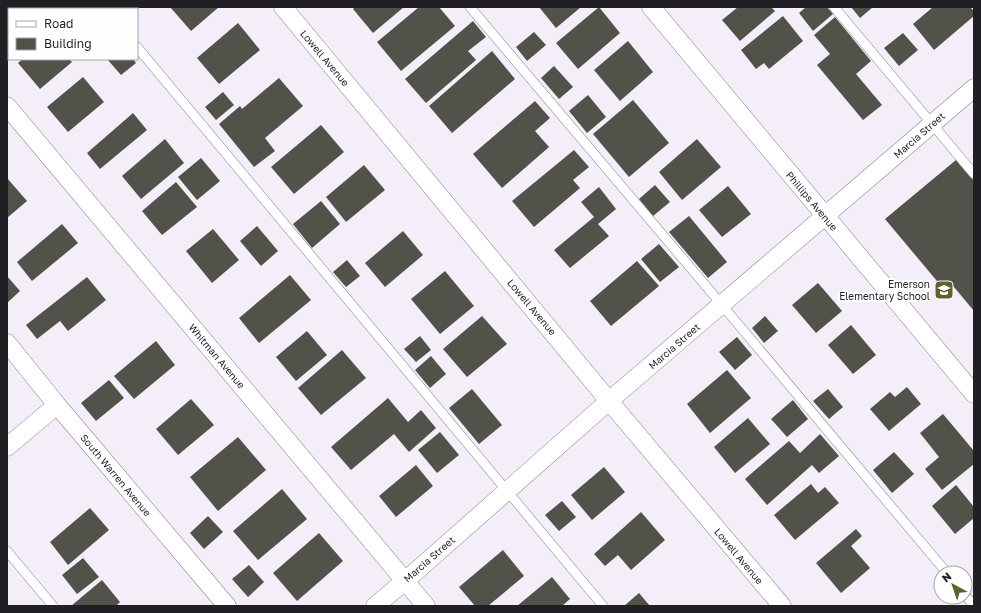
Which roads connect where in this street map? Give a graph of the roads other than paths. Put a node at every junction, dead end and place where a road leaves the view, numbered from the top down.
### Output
1 (283, 7) edge
2 (470, 7) edge
3 (651, 7) edge
4 (834, 7) edge
5 (138, 47) edge
6 (974, 88) edge
7 (7, 106) edge
8 (932, 124) junction
9 (974, 174) edge
10 (825, 216) junction
11 (722, 304) junction
12 (7, 343) edge
13 (974, 394) edge
14 (609, 401) junction
15 (56, 405) junction
16 (7, 447) edge
17 (507, 491) junction
18 (7, 551) edge
19 (940, 565) edge
20 (405, 580) junction
21 (53, 606) edge
22 (227, 606) edge
23 (375, 606) edge
24 (426, 606) edge
25 (603, 606) edge
26 (782, 606) edge

1 - 14 street, Lowell Avenue
2 - 11 lane
3 - 10 street, Phillips Avenue
4 - 8 lane
5 - 17 lane
6 - 8 street, Marcia Street
7 - 20 street, Whitman Avenue
8 - 9 lane
8 - 10 street, Marcia Street
10 - 11 street, Marcia Street
10 - 13 street, Phillips Avenue
11 - 14 street, Marcia Street
11 - 19 lane
12 - 15 street, South Warren Avenue
14 - 17 street, Marcia Street
14 - 26 street, Lowell Avenue
15 - 16 street
15 - 22 street, South Warren Avenue
17 - 20 street, Marcia Street
17 - 25 lane
18 - 21 lane
20 - 23 street, Marcia Street
20 - 24 street, Whitman Avenue

